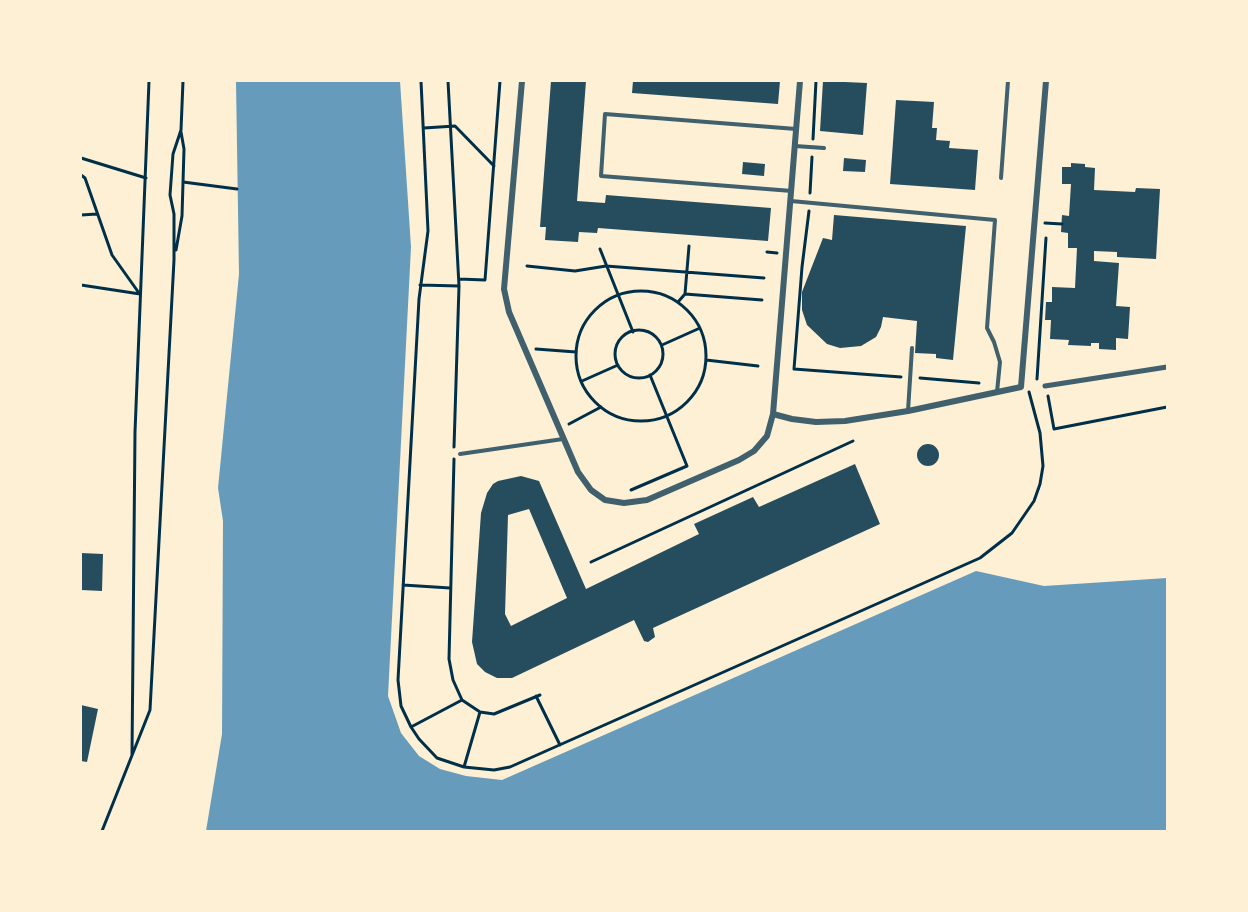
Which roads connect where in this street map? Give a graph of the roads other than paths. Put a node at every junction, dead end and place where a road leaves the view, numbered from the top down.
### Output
1 (522, 81) edge
2 (800, 81) edge
3 (1008, 81) edge
4 (1046, 81) edge
5 (797, 129) junction
6 (795, 146) junction
7 (824, 148) dead end
8 (1001, 178) dead end
9 (792, 191) junction
10 (791, 201) junction
11 (912, 348) dead end
12 (1167, 367) edge
13 (1046, 386) road end
14 (997, 394) junction
15 (908, 411) junction
16 (773, 414) junction
17 (563, 439) junction
18 (460, 454) dead end

1 - 17 street
2 - 5 street
3 - 8 lane
4 - 14 street
5 - 6 street
5 - 9 lane
6 - 7 lane
6 - 9 street
9 - 10 street
10 - 14 lane
10 - 16 street
11 - 15 lane
12 - 13 street
14 - 15 street
15 - 16 street
16 - 17 street
17 - 18 lane

